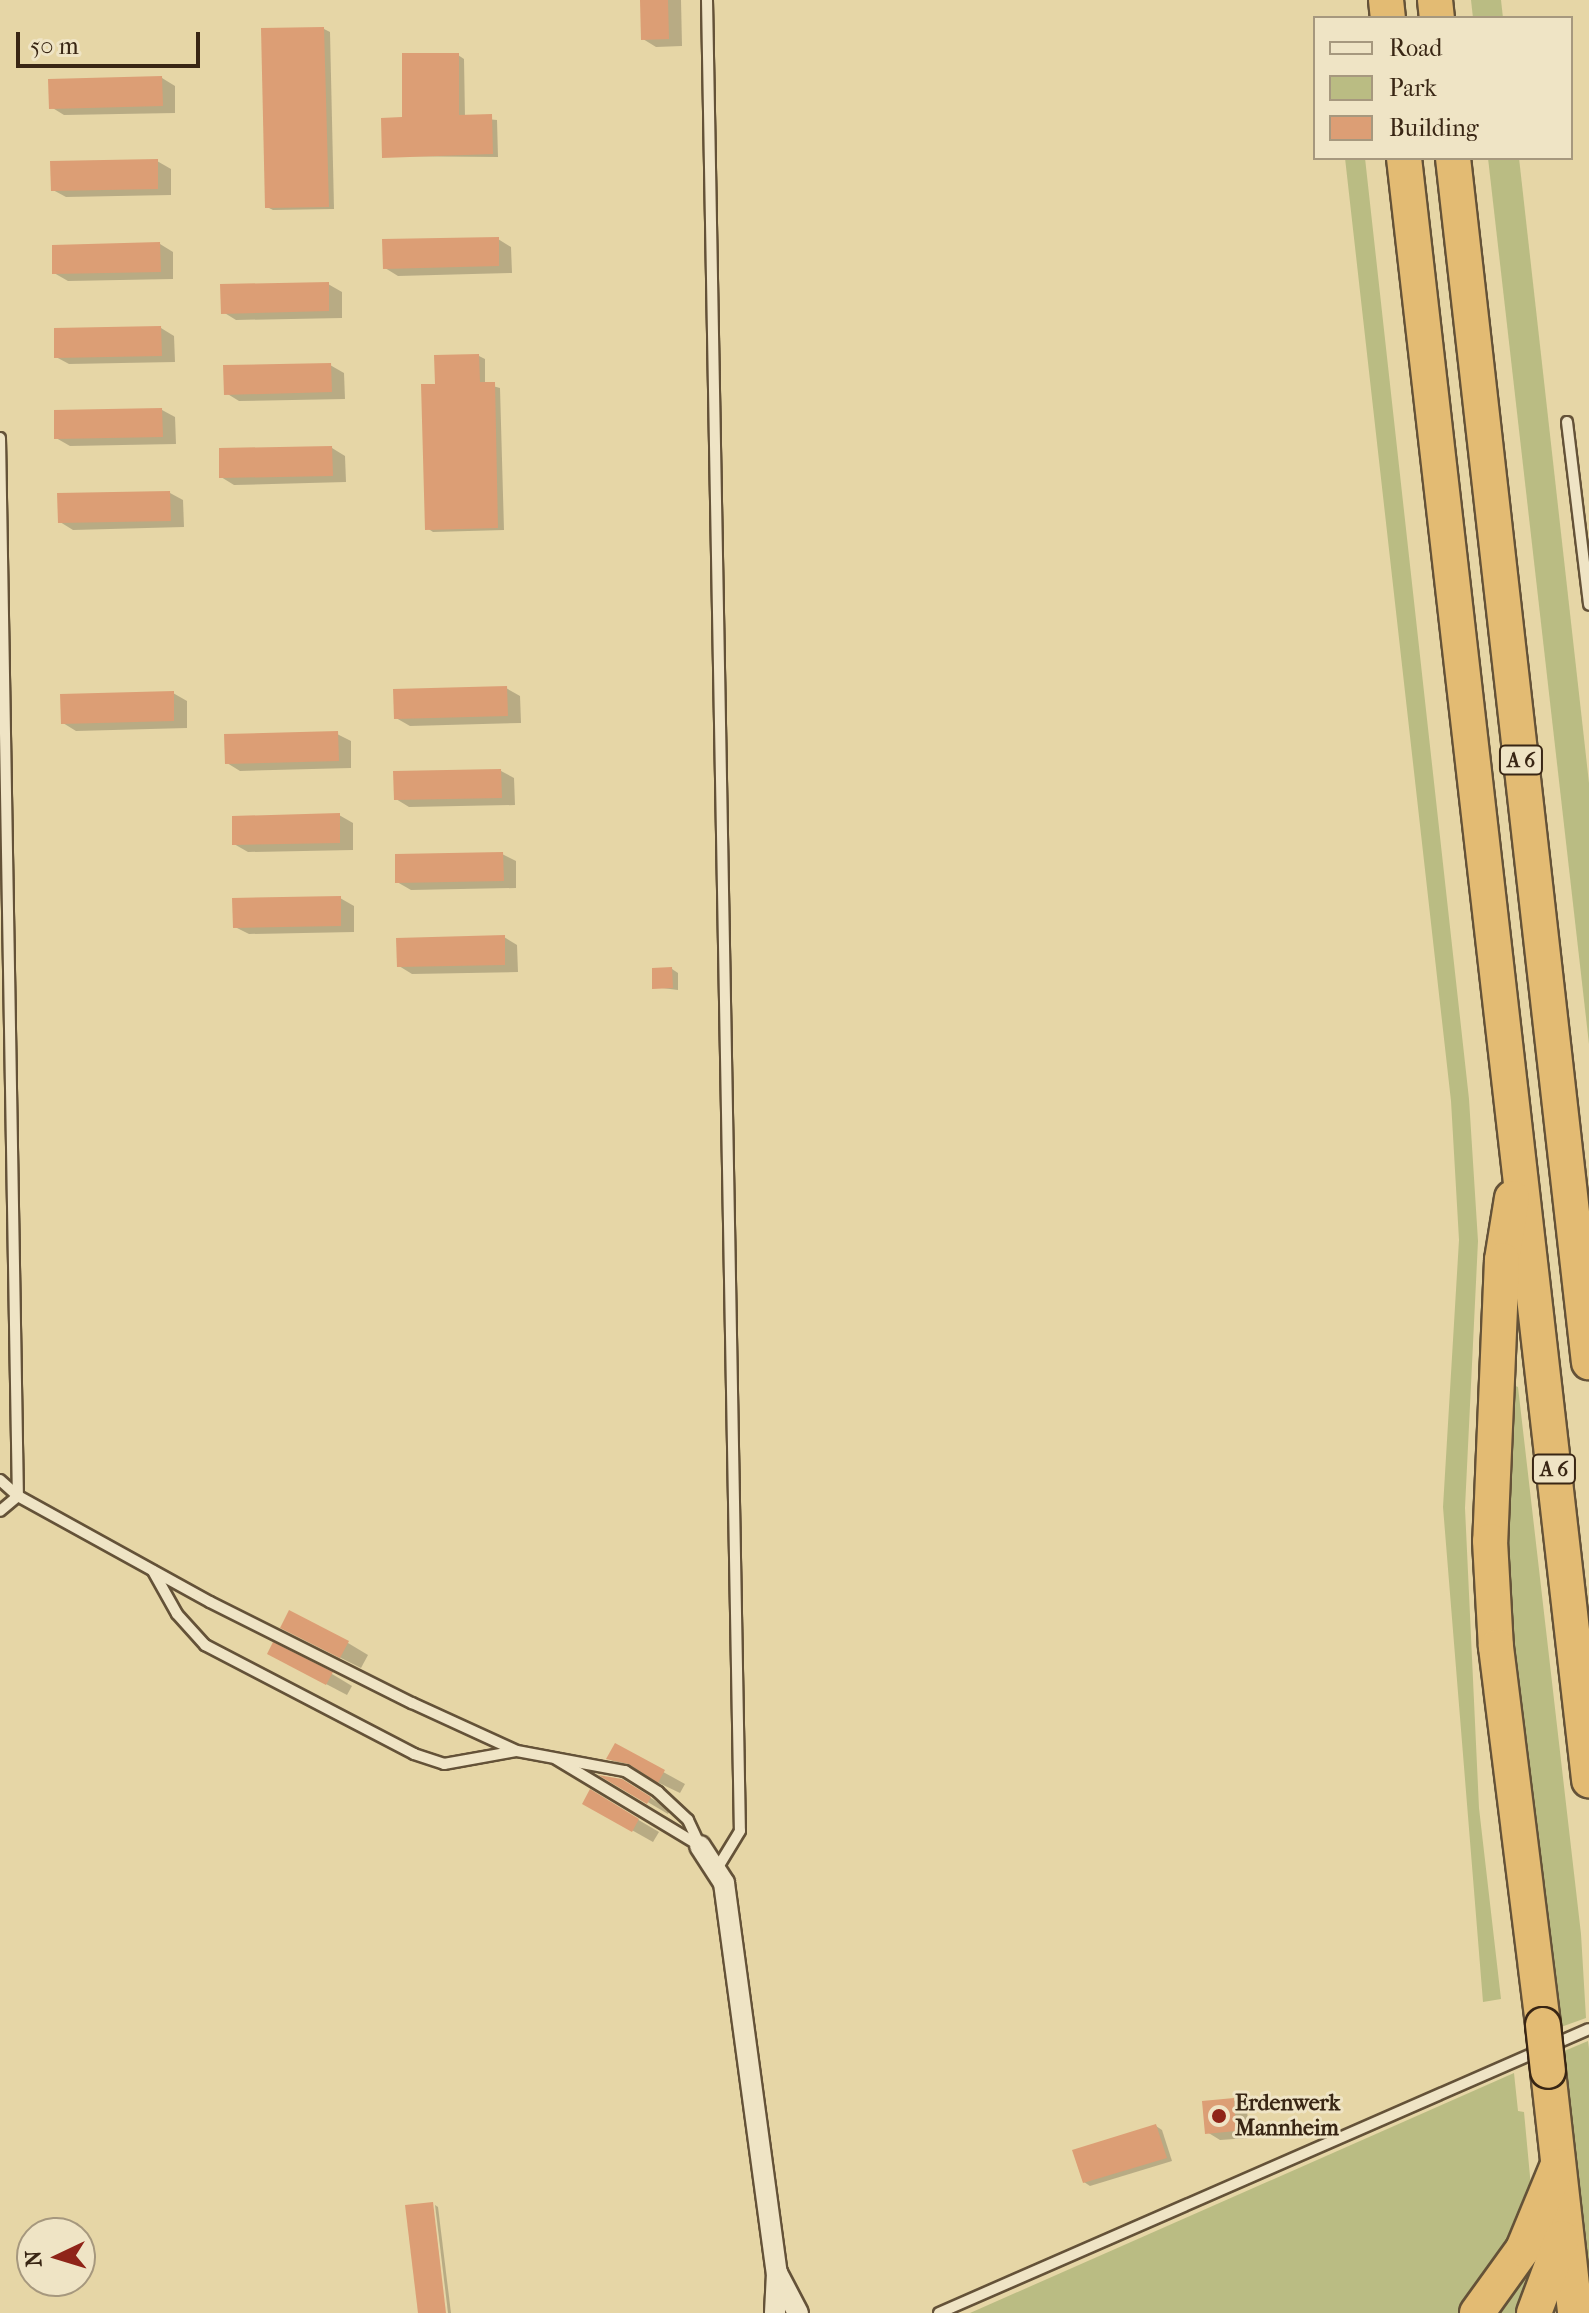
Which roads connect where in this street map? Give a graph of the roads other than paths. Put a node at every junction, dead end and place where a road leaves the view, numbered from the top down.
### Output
1 (707, 0) edge
2 (1404, 160) edge
3 (1453, 160) edge
4 (1567, 422) dead end
5 (0, 438) edge
6 (1589, 605) edge
7 (1519, 1158) junction
8 (1589, 1362) edge
9 (0, 1480) edge
10 (18, 1496) junction
11 (0, 1511) edge
12 (152, 1570) junction
13 (517, 1751) junction
14 (552, 1755) junction
15 (1589, 1780) edge
16 (700, 1846) junction
17 (718, 1867) junction
18 (1589, 2029) edge
19 (1559, 2163) junction
20 (1566, 2226) junction
21 (777, 2273) junction
22 (775, 2313) edge
23 (798, 2313) edge
24 (939, 2313) edge
25 (1477, 2313) edge
26 (1534, 2313) edge
27 (1575, 2313) edge

1 - 17 lane
2 - 7 highway, A 6
3 - 8 highway, A 6
4 - 6 lane
5 - 10 lane
7 - 15 highway, A 6
7 - 19 highway, bridge
9 - 10 lane
10 - 11 lane
10 - 12 lane
12 - 13 lane
12 - 13 lane
13 - 14 lane
14 - 16 lane
14 - 16 lane
16 - 17 street
17 - 21 street
18 - 24 lane
19 - 20 highway
19 - 25 highway
20 - 26 highway
20 - 27 highway
21 - 22 street
21 - 23 street

